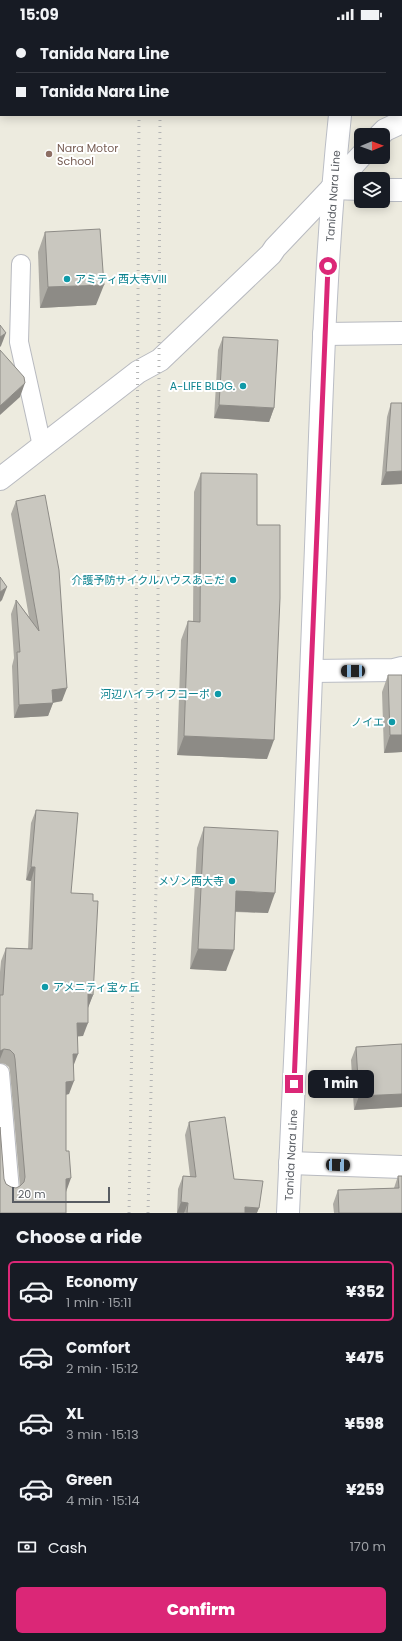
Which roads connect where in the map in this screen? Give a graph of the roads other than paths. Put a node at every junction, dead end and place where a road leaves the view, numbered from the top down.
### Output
1 (340, 116) edge
2 (402, 122) edge
3 (389, 128) edge
4 (354, 164) edge
5 (332, 188) junction
6 (354, 189) edge
7 (390, 190) edge
8 (402, 190) edge
9 (21, 264) dead end
10 (402, 333) edge
11 (324, 334) junction
12 (42, 446) junction
13 (0, 479) edge
14 (402, 668) edge
15 (312, 671) junction
16 (0, 1073) edge
17 (290, 1163) junction
18 (402, 1167) edge
19 (10, 1190) edge
20 (288, 1213) edge

1 - 5 main road, Tanida Nara Line
2 - 3 main road
4 - 5 main road
5 - 6 main road
5 - 11 main road, Tanida Nara Line
5 - 12 main road
7 - 8 main road
9 - 12 lane
10 - 11 main road
11 - 15 main road, Tanida Nara Line
12 - 13 main road
14 - 15 main road
15 - 17 main road, Tanida Nara Line
16 - 19 lane
17 - 18 main road
17 - 20 main road, Tanida Nara Line

